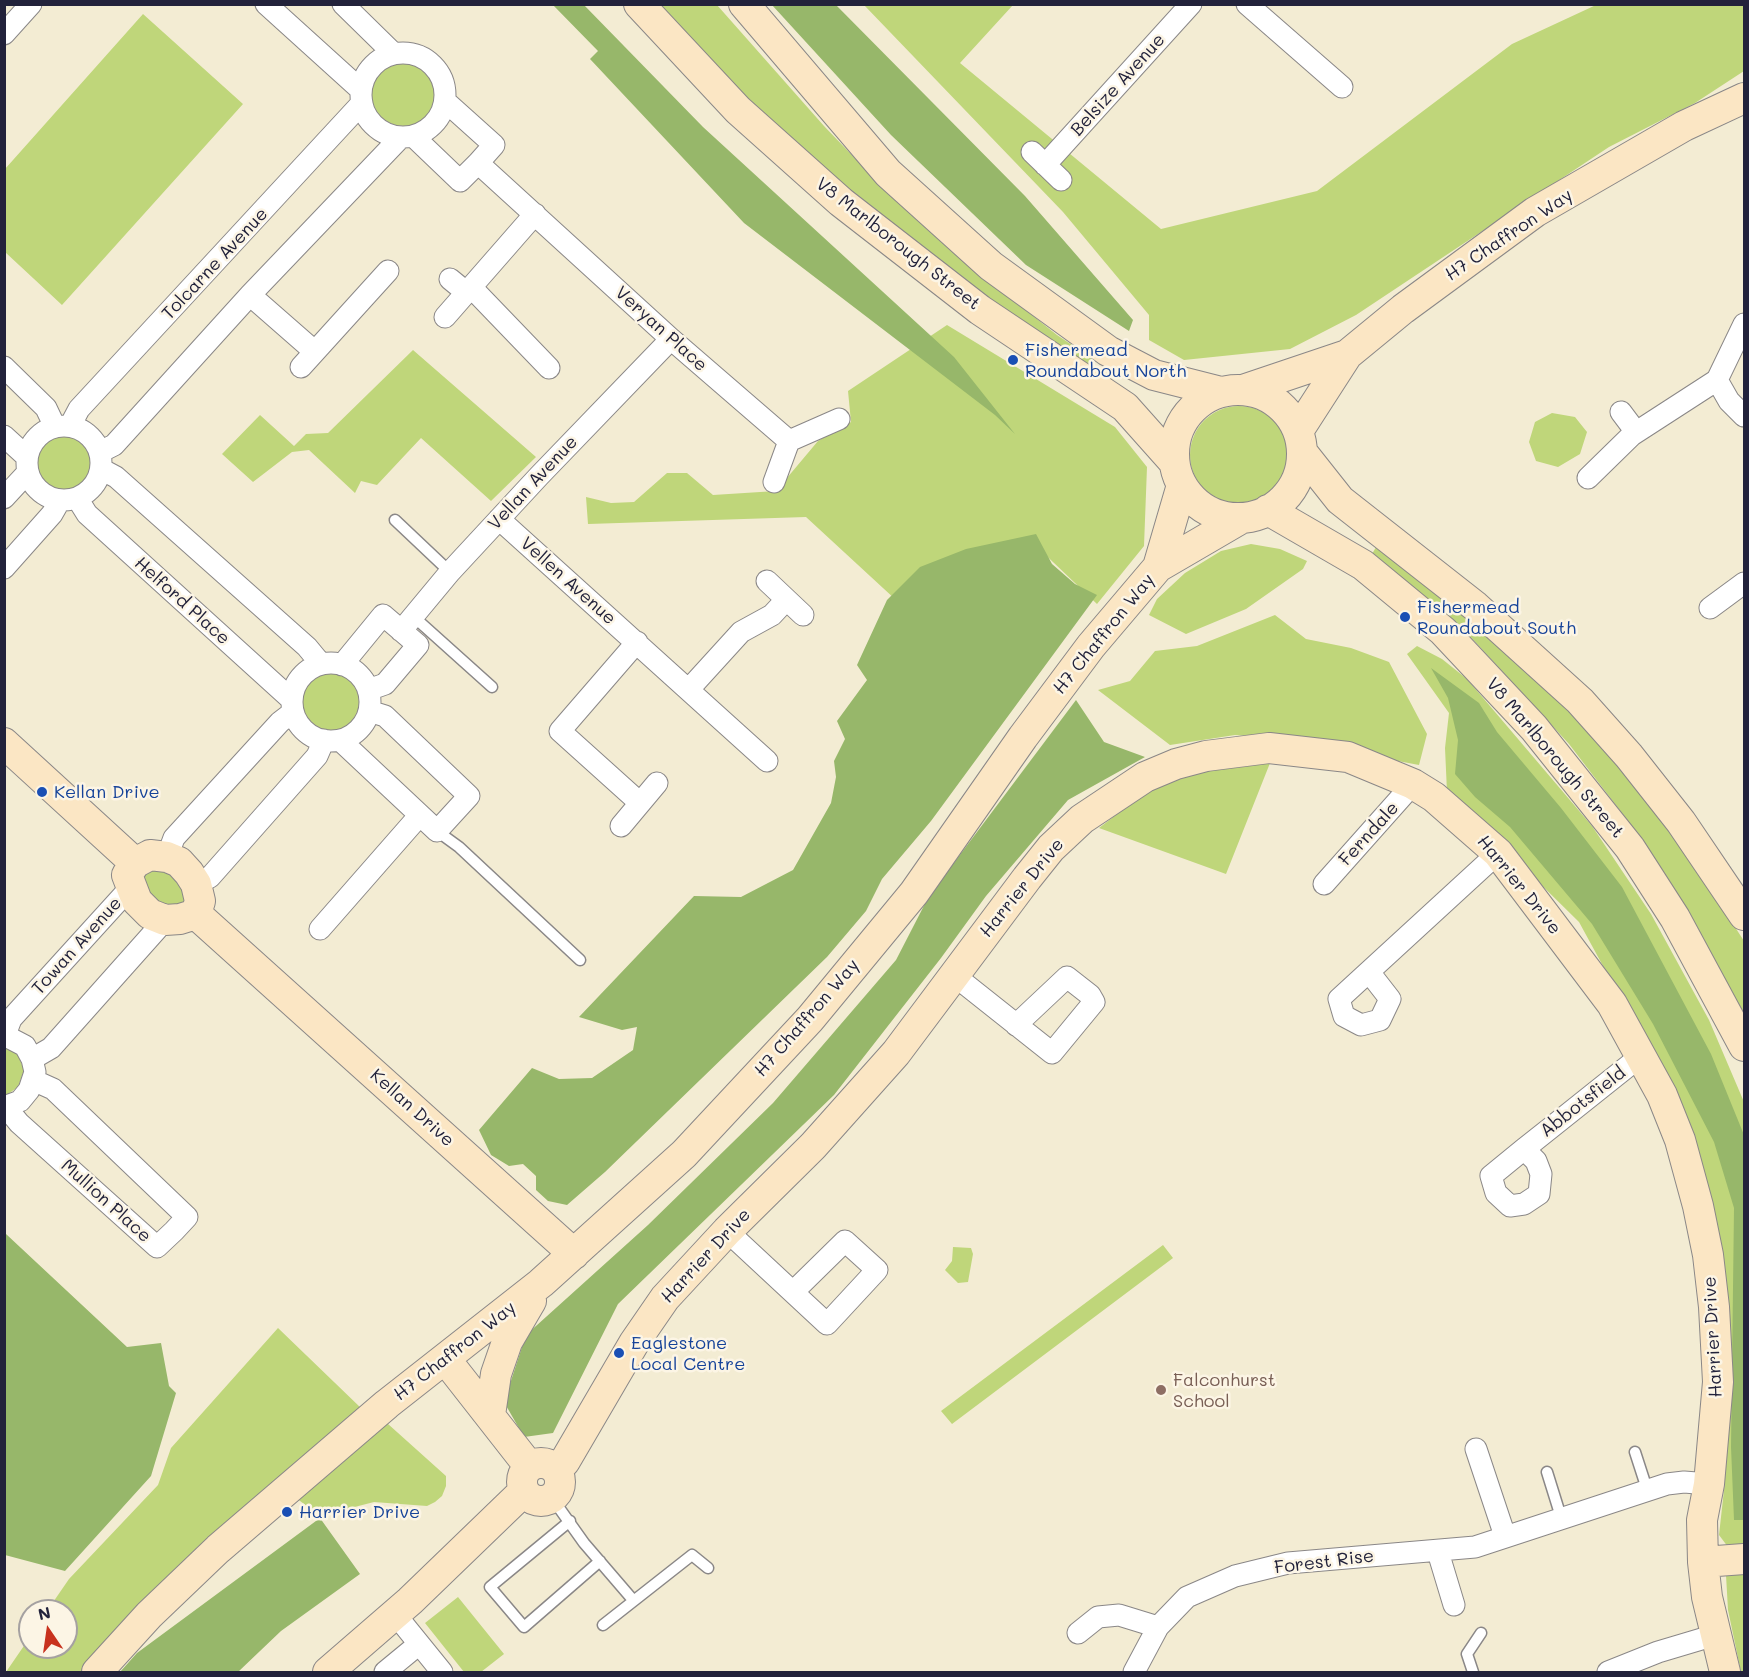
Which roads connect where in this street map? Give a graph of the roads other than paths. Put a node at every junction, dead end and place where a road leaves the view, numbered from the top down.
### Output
1 (31, 4) edge
2 (267, 4) edge
3 (343, 4) edge
4 (639, 4) edge
5 (744, 4) edge
6 (1191, 4) edge
7 (1247, 4) edge
8 (4, 34) edge
9 (393, 53) junction
10 (1342, 87) dead end
11 (361, 97) junction
12 (1744, 98) edge
13 (446, 101) junction
14 (407, 136) junction
15 (478, 163) junction
16 (1060, 180) dead end
17 (535, 214) junction
18 (387, 271) dead end
19 (450, 279) dead end
20 (470, 291) junction
21 (250, 295) junction
22 (445, 317) dead end
23 (1744, 324) edge
24 (671, 339) junction
25 (1347, 355) junction
26 (4, 367) edge
27 (549, 368) dead end
28 (1716, 380) junction
29 (1232, 391) junction
30 (1621, 412) dead end
31 (1744, 416) edge
32 (839, 419) dead end
33 (62, 426) junction
34 (1636, 432) junction
35 (4, 436) edge
36 (789, 441) junction
37 (1300, 441) junction
38 (101, 461) junction
39 (28, 465) junction
40 (1178, 474) junction
41 (1588, 478) dead end
42 (774, 482) dead end
43 (4, 498) edge
44 (68, 499) junction
45 (1255, 514) junction
46 (499, 519) junction
47 (395, 520) dead end
48 (1158, 567) junction
49 (4, 568) edge
50 (450, 572) junction
51 (767, 581) dead end
52 (1744, 583) edge
53 (786, 600) junction
54 (1710, 608) dead end
55 (803, 615) dead end
56 (408, 624) junction
57 (637, 642) junction
58 (331, 664) junction
59 (492, 687) dead end
60 (690, 688) junction
61 (369, 701) junction
62 (293, 706) junction
63 (332, 740) junction
64 (4, 743) edge
65 (767, 761) dead end
66 (657, 783) dead end
67 (1413, 784) junction
68 (640, 803) junction
69 (419, 816) junction
70 (621, 826) dead end
71 (437, 831) junction
72 (1498, 853) junction
73 (167, 857) junction
74 (132, 875) junction
75 (196, 884) junction
76 (1324, 884) dead end
77 (196, 914) junction
78 (1744, 915) edge
79 (165, 920) junction
80 (320, 929) dead end
81 (580, 960) dead end
82 (1369, 972) dead end
83 (955, 976) junction
84 (1016, 1024) dead end
85 (5, 1035) edge
86 (1744, 1046) edge
87 (1642, 1055) junction
88 (32, 1059) junction
89 (33, 1080) junction
90 (5, 1107) edge
91 (1524, 1149) dead end
92 (727, 1231) junction
93 (574, 1254) junction
94 (541, 1283) junction
95 (793, 1292) dead end
96 (446, 1360) junction
97 (490, 1415) junction
98 (1476, 1449) dead end
99 (1635, 1452) dead end
100 (1547, 1472) dead end
101 (540, 1481) junction
102 (1709, 1484) junction
103 (1647, 1489) junction
104 (1561, 1517) junction
105 (570, 1521) junction
106 (1505, 1536) junction
107 (1438, 1552) junction
108 (1744, 1559) edge
109 (600, 1562) junction
110 (1703, 1562) junction
111 (708, 1568) dead end
112 (633, 1600) junction
113 (1454, 1605) dead end
114 (395, 1614) junction
115 (603, 1624) dead end
116 (1158, 1627) junction
117 (1078, 1633) dead end
118 (1481, 1633) dead end
119 (1715, 1635) junction
120 (419, 1644) junction
121 (97, 1672) edge
122 (328, 1672) edge
123 (385, 1672) edge
124 (442, 1672) edge
125 (1134, 1672) edge
126 (1473, 1672) edge
127 (1608, 1672) edge
128 (1725, 1672) edge

1 - 8 street
2 - 11 street
3 - 9 street
4 - 40 street, V8 Marlborough Street
5 - 29 street
6 - 16 street, Belsize Avenue
7 - 10 street
9 - 11 street
9 - 13 street
11 - 14 street
11 - 33 street, Tolcarne Avenue
12 - 25 street, H7 Chaffron Way
13 - 14 street
13 - 15 street
14 - 15 street
14 - 21 street
15 - 17 street, Veryan Place
17 - 20 street
17 - 24 street, Veryan Place
18 - 21 street
19 - 20 street
20 - 22 street
20 - 27 street
21 - 38 street
23 - 28 street
24 - 36 street, Veryan Place
24 - 46 street, Vellan Avenue
25 - 29 street, H7 Chaffron Way
25 - 37 street, H7 Chaffron Way
26 - 33 street
28 - 31 street
28 - 34 street
29 - 37 street
29 - 40 street
30 - 34 street
32 - 36 street
33 - 38 street
33 - 39 street
34 - 41 street
35 - 39 street, Helford Place
36 - 42 street
37 - 45 street
37 - 78 street
38 - 44 street
38 - 58 street
39 - 43 street
39 - 44 street, Helford Place
40 - 45 street
40 - 48 street, H7 Chaffron Way
44 - 49 street
44 - 62 street, Helford Place
45 - 48 street, H7 Chaffron Way
45 - 86 street, V8 Marlborough Street
46 - 50 street, Vellan Avenue
46 - 57 street, Vellen Avenue
47 - 50 lane
48 - 93 street, H7 Chaffron Way
50 - 56 street, Vellan Avenue
51 - 53 street
52 - 54 street
53 - 55 street
53 - 60 street
56 - 58 street
56 - 59 lane
56 - 61 street
57 - 60 street, Vellen Avenue
57 - 68 street
58 - 61 street
58 - 62 street
60 - 65 street, Vellen Avenue
61 - 63 street
61 - 71 street
62 - 63 street, Helford Place
62 - 73 street
63 - 69 street, Helford Place
63 - 75 street
64 - 74 street
66 - 68 street
67 - 72 street, Harrier Drive
67 - 76 street, Ferndale
67 - 83 street, Harrier Drive
68 - 70 street
69 - 71 street, Helford Place
69 - 80 street
71 - 81 lane
72 - 82 street
72 - 87 street, Harrier Drive
73 - 74 street
73 - 75 street
74 - 79 street
74 - 85 street, Towan Avenue
75 - 77 street
77 - 79 street
77 - 93 street, Kellan Drive
79 - 88 street
83 - 84 street
83 - 92 street, Harrier Drive
85 - 88 street
87 - 91 street, Abbotsfield
87 - 102 street, Harrier Drive
88 - 89 street
89 - 90 street
89 - 90 street, Mullion Place
92 - 95 street
92 - 101 street, Harrier Drive
93 - 94 street, H7 Chaffron Way
94 - 96 street, H7 Chaffron Way
94 - 97 street
96 - 97 street
96 - 121 street, H7 Chaffron Way
97 - 101 street
98 - 106 street
99 - 103 lane
100 - 104 lane
101 - 105 lane
101 - 114 street, Harrier Drive
102 - 103 street, Forest Rise
102 - 110 street, Harrier Drive
103 - 104 street, Forest Rise
104 - 106 street, Forest Rise
105 - 109 lane
105 - 109 lane
106 - 107 street, Forest Rise
107 - 113 street
107 - 116 street, Forest Rise
108 - 110 street
109 - 112 lane
110 - 119 street, Harrier Drive
111 - 112 lane
112 - 115 lane
114 - 120 street
114 - 122 street, Harrier Drive
116 - 117 street
116 - 125 street, Forest Rise
118 - 126 lane
119 - 127 street
119 - 128 street, Harrier Drive
120 - 123 street
120 - 124 street

